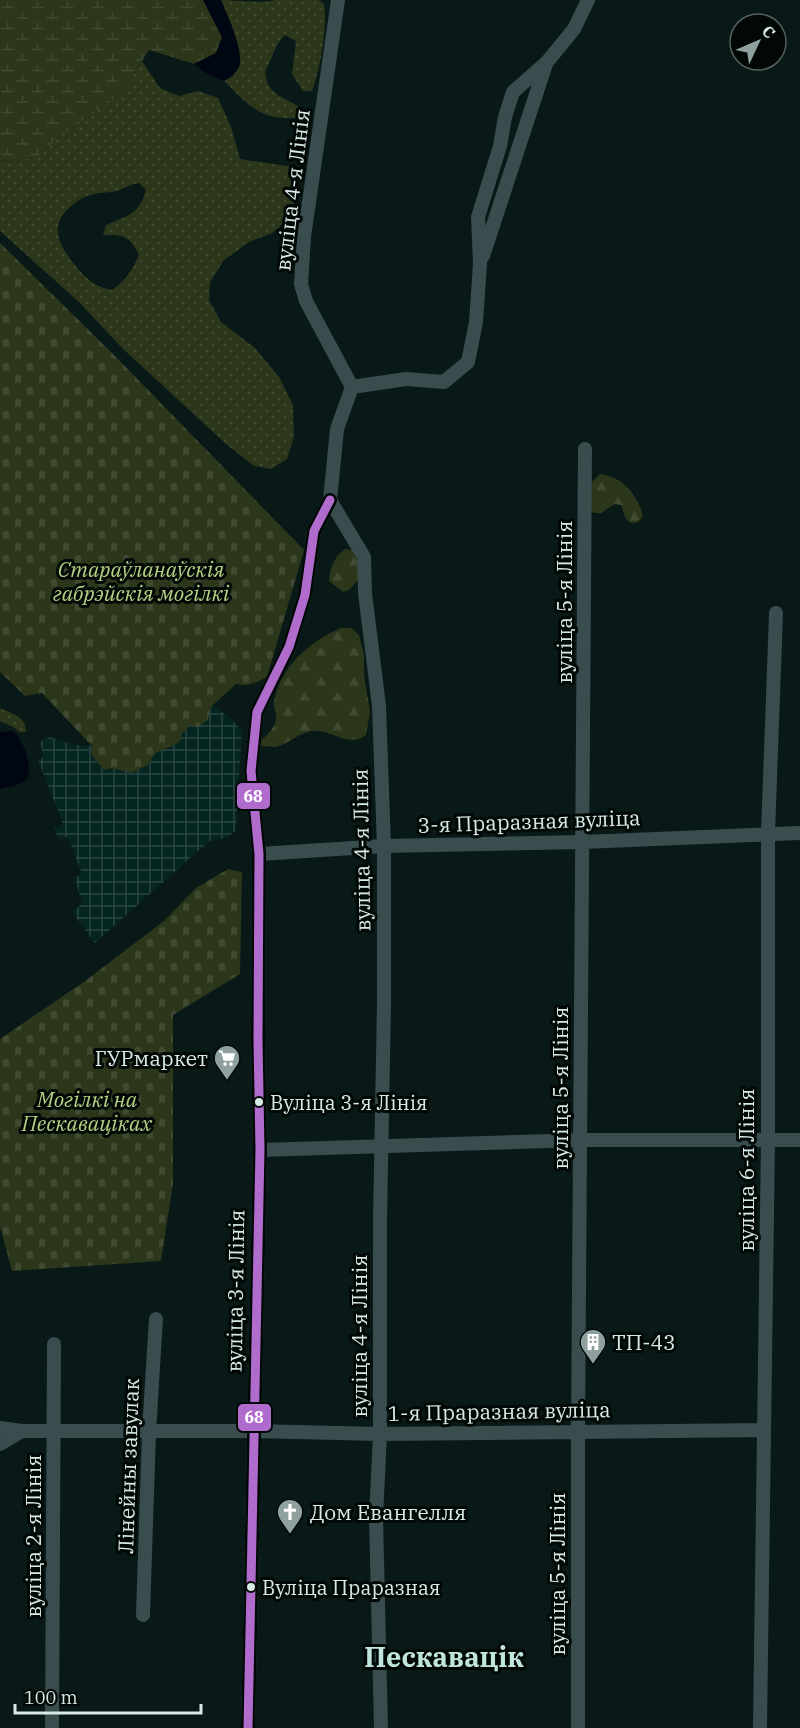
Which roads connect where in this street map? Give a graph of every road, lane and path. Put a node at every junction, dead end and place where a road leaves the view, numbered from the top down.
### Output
1 (338, 0) edge
2 (588, 0) edge
3 (547, 62) junction
4 (480, 264) junction
5 (352, 387) junction
6 (585, 449) dead end
7 (330, 500) junction
8 (776, 613) dead end
9 (768, 832) junction
10 (800, 832) edge
11 (583, 842) junction
12 (384, 846) junction
13 (259, 854) junction
14 (768, 1139) junction
15 (580, 1140) junction
16 (800, 1140) edge
17 (381, 1146) junction
18 (260, 1150) junction
19 (156, 1319) dead end
20 (54, 1344) dead end
21 (0, 1428) edge
22 (764, 1430) junction
23 (22, 1431) junction
24 (55, 1431) junction
25 (253, 1431) junction
26 (578, 1431) junction
27 (148, 1432) junction
28 (380, 1434) junction
29 (0, 1444) edge
30 (143, 1615) dead end
31 (52, 1728) edge
32 (248, 1728) edge
33 (381, 1728) edge
34 (578, 1728) edge
35 (760, 1728) edge

1 - 5 street, вуліца 4-я Лінія
2 - 3 street
3 - 4 street
3 - 4 street
4 - 5 street
5 - 7 street
6 - 11 street, вуліца 5-я Лінія
7 - 12 street, вуліца 4-я Лінія
7 - 13 street, вуліца 3-я Лінія
8 - 9 street, вуліца 6-я Лінія
9 - 10 street, 3-я Праразная вуліца
9 - 11 street, 3-я Праразная вуліца
9 - 14 street, вуліца 6-я Лінія
11 - 12 street, 3-я Праразная вуліца
11 - 15 street, вуліца 5-я Лінія
12 - 13 street, 3-я Праразная вуліца
12 - 17 street, вуліца 4-я Лінія
13 - 18 street, вуліца 3-я Лінія
14 - 15 street
14 - 16 street
14 - 22 street, вуліца 6-я Лінія
15 - 17 street
15 - 26 street, вуліца 5-я Лінія
17 - 18 street
17 - 28 street, вуліца 4-я Лінія
18 - 25 street, вуліца 3-я Лінія
19 - 27 street, Лінейны завулак
20 - 24 street, вуліца 2-я Лінія
21 - 23 street, 1-я Праразная вуліца
22 - 26 street, 1-я Праразная вуліца
22 - 35 street, вуліца 6-я Лінія
23 - 24 street, 1-я Праразная вуліца
23 - 29 street
24 - 27 street, 1-я Праразная вуліца
24 - 31 street, вуліца 2-я Лінія
25 - 27 street, 1-я Праразная вуліца
25 - 28 street, 1-я Праразная вуліца
25 - 32 street, вуліца 3-я Лінія
26 - 28 street, 1-я Праразная вуліца
26 - 34 street, вуліца 5-я Лінія
27 - 30 street, Лінейны завулак
28 - 33 street, вуліца 4-я Лінія

